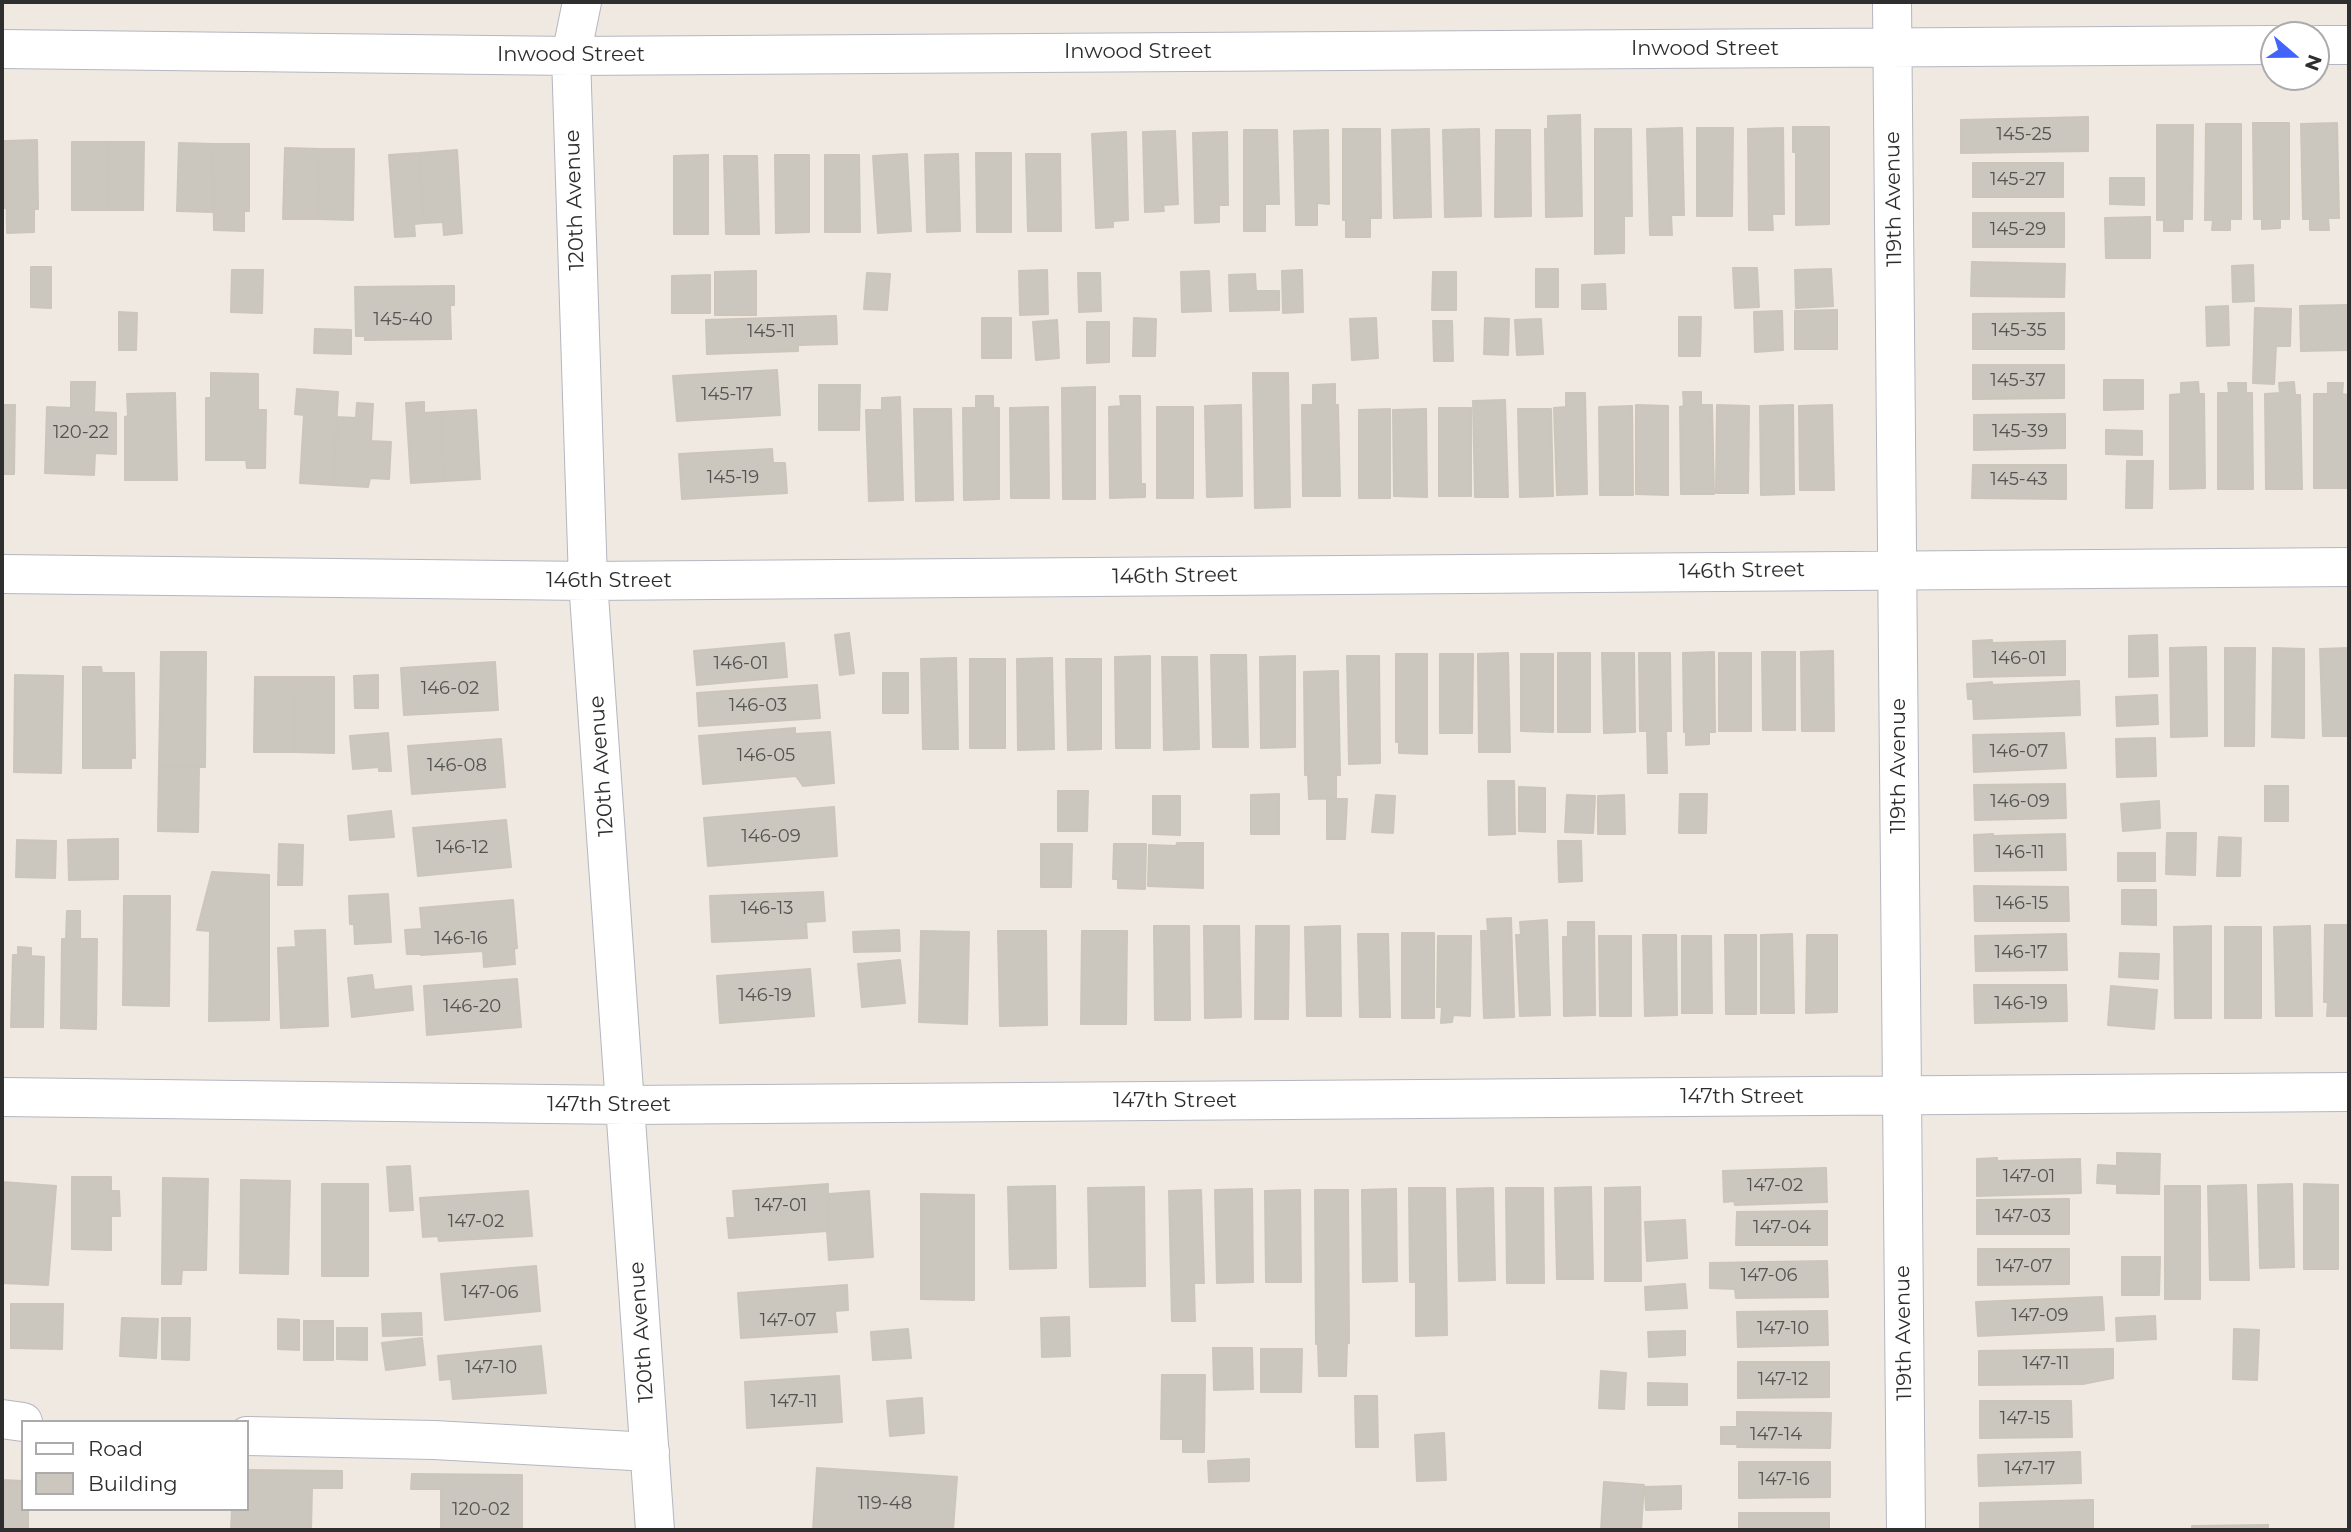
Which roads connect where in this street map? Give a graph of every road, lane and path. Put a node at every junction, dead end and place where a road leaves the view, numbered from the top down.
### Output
1 (582, 2) edge
2 (1892, 2) edge
3 (2260, 45) edge
4 (2330, 45) edge
5 (2349, 45) edge
6 (1892, 47) junction
7 (2, 49) edge
8 (571, 56) junction
9 (2349, 567) edge
10 (1898, 570) junction
11 (2, 574) edge
12 (589, 581) junction
13 (2349, 1092) edge
14 (1901, 1096) junction
15 (2, 1097) edge
16 (626, 1105) junction
17 (2, 1419) edge
18 (21, 1422) edge
19 (248, 1436) edge
20 (650, 1452) junction
21 (655, 1530) edge
22 (1906, 1530) edge

1 - 8 street, 120th Avenue
2 - 6 street, 119th Avenue
3 - 6 street, Inwood Street
4 - 5 street
6 - 8 street, Inwood Street
6 - 10 street, 119th Avenue
7 - 8 street, Inwood Street
8 - 12 street, 120th Avenue
9 - 10 street, 146th Street
10 - 12 street, 146th Street
10 - 14 street, 119th Avenue
11 - 12 street, 146th Street
12 - 16 street, 120th Avenue
13 - 14 street, 147th Street
14 - 16 street, 147th Street
14 - 22 street, 119th Avenue
15 - 16 street, 147th Street
16 - 20 street, 120th Avenue
17 - 18 street
19 - 20 street
20 - 21 street, 120th Avenue

